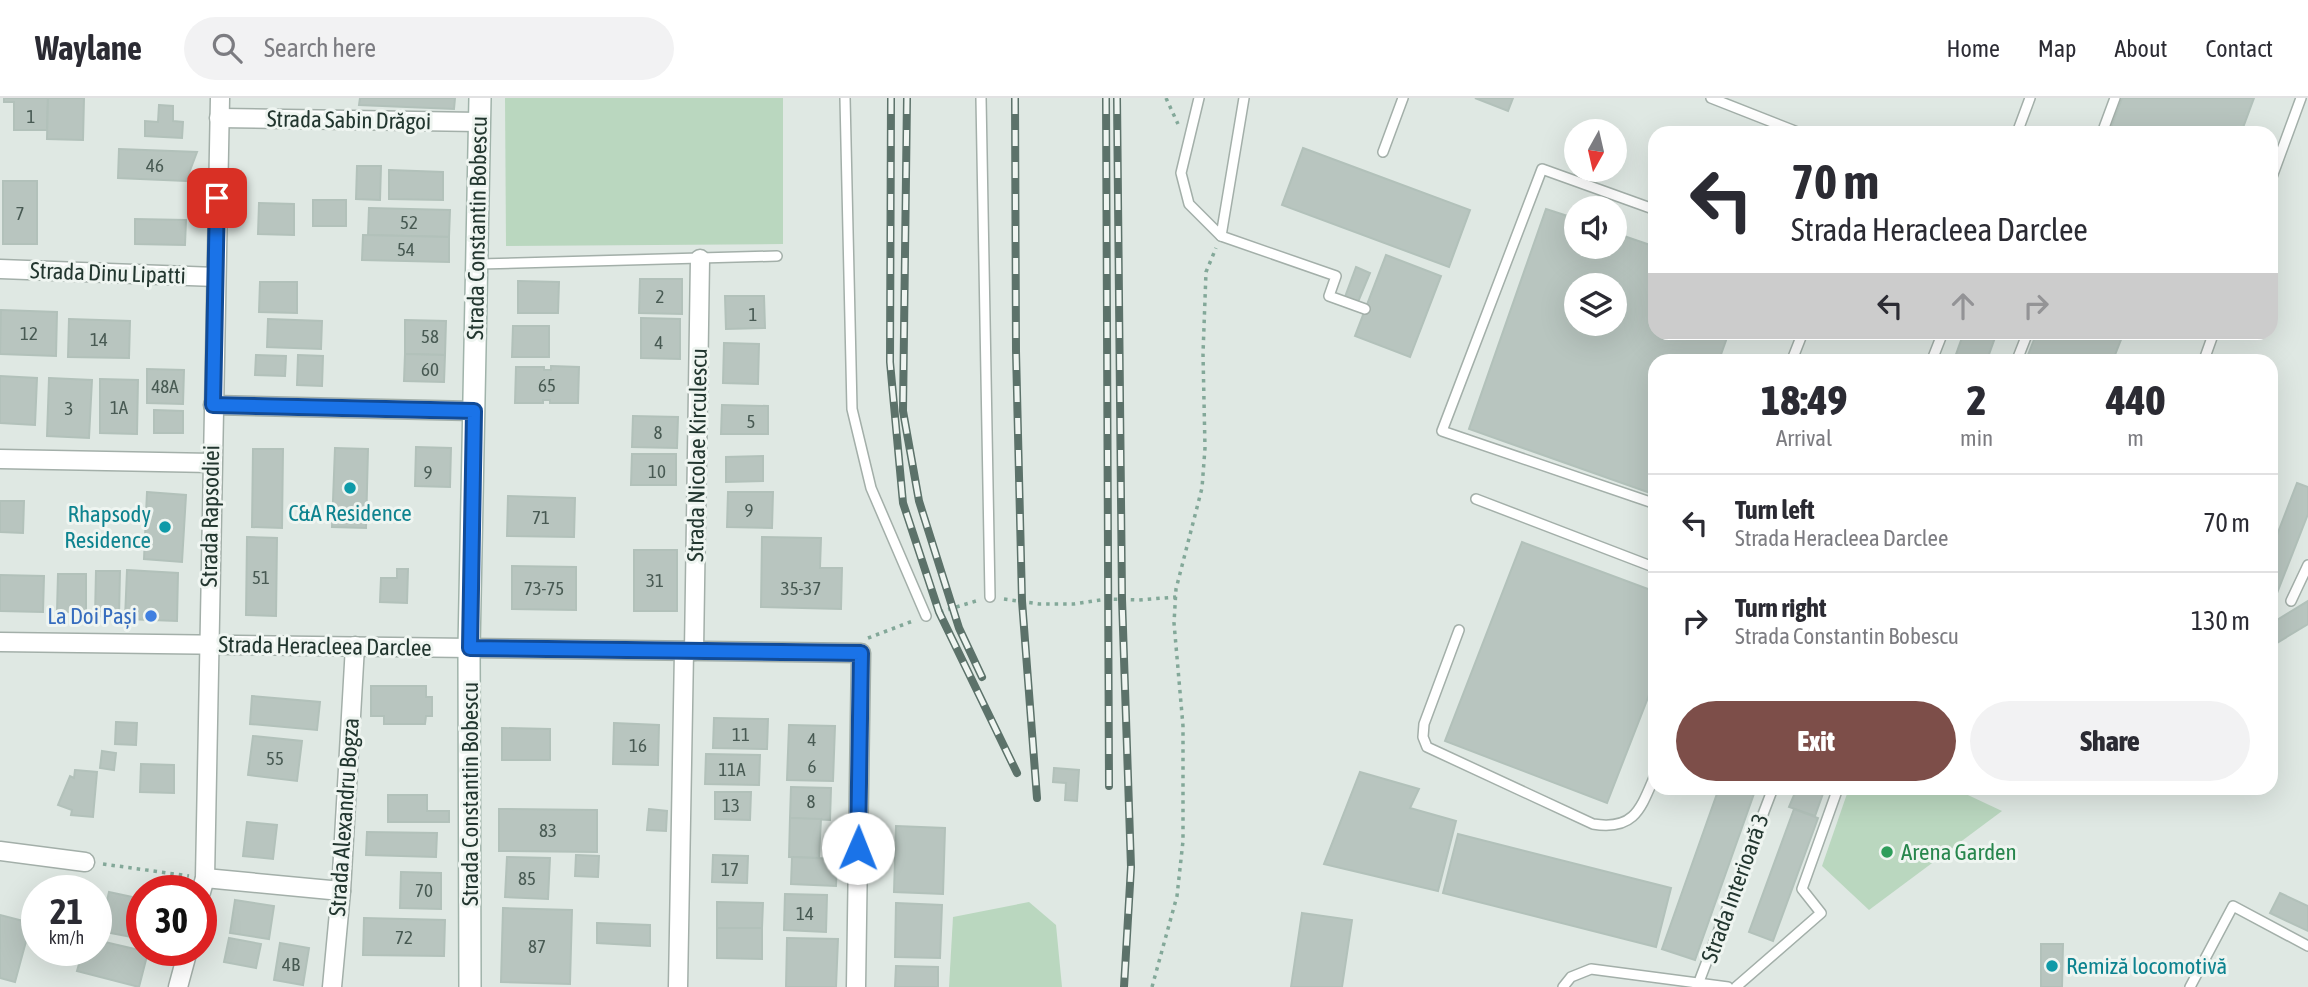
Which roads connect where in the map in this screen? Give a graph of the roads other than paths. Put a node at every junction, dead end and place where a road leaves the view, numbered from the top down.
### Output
1 (220, 98) edge
2 (480, 98) edge
3 (845, 98) edge
4 (981, 98) edge
5 (1199, 98) edge
6 (1244, 98) edge
7 (1403, 98) edge
8 (1711, 98) edge
9 (2031, 98) edge
10 (2115, 98) edge
11 (2301, 98) edge
12 (219, 118) junction
13 (479, 122) junction
14 (1782, 126) edge
15 (2020, 126) edge
16 (2105, 126) edge
17 (1383, 152) dead end
18 (2278, 161) edge
19 (1648, 207) edge
20 (1221, 236) junction
21 (777, 256) dead end
22 (700, 259) junction
23 (477, 264) junction
24 (0, 269) edge
25 (216, 277) junction
26 (1365, 309) dead end
27 (213, 405) junction
28 (474, 411) junction
29 (0, 459) edge
30 (212, 463) junction
31 (1476, 499) dead end
32 (1648, 502) edge
33 (1648, 565) edge
34 (2308, 565) edge
35 (990, 597) road end
36 (2291, 601) dead end
37 (926, 616) dead end
38 (1459, 631) dead end
39 (0, 642) edge
40 (208, 645) junction
41 (355, 646) junction
42 (470, 648) junction
43 (689, 651) junction
44 (1648, 791) edge
45 (1770, 795) edge
46 (1835, 795) edge
47 (0, 851) edge
48 (85, 862) road end
49 (203, 875) edge
50 (217, 886) edge
51 (341, 891) junction
52 (2308, 946) edge
53 (184, 966) edge
54 (1698, 985) edge
55 (178, 987) edge
56 (332, 987) edge
57 (470, 987) edge
58 (678, 987) edge
59 (856, 987) edge
60 (1563, 987) edge
61 (1728, 987) edge
62 (1736, 987) edge
63 (2190, 987) edge

1 - 12 street, Strada Rapsodiei
2 - 13 street, Strada Constantin Bobescu
3 - 37 lane
4 - 35 lane
5 - 20 lane
6 - 20 lane
7 - 17 lane
8 - 14 lane
9 - 15 lane
10 - 16 lane
11 - 18 lane
12 - 13 street, Strada Sabin Drăgoi
12 - 25 street, Strada Rapsodiei
13 - 23 street, Strada Constantin Bobescu
19 - 32 lane
20 - 26 lane
21 - 22 lane
22 - 23 lane
22 - 43 street, Strada Nicolae Kirculescu
23 - 28 street, Strada Constantin Bobescu
24 - 25 street, Strada Dinu Lipatti
25 - 27 street, Strada Rapsodiei
27 - 28 street
27 - 30 street, Strada Rapsodiei
28 - 42 street, Strada Constantin Bobescu
29 - 30 street
30 - 40 street, Strada Rapsodiei
31 - 33 lane
34 - 36 lane
38 - 44 lane
39 - 40 street, Strada Heracleea Darclee
40 - 41 street, Strada Heracleea Darclee
40 - 49 street, Strada Rapsodiei
41 - 42 street, Strada Heracleea Darclee
41 - 51 street, Strada Alexandru Bogza
42 - 43 street, Strada Heracleea Darclee
42 - 57 street, Strada Constantin Bobescu
43 - 58 street, Strada Nicolae Kirculescu
43 - 59 street, Strada Heracleea Darclee
45 - 54 lane, Strada Interioară 3
46 - 62 lane
47 - 48 street
50 - 51 street
51 - 56 street, Strada Alexandru Bogza
52 - 63 lane
53 - 55 street
54 - 60 lane
54 - 61 lane

